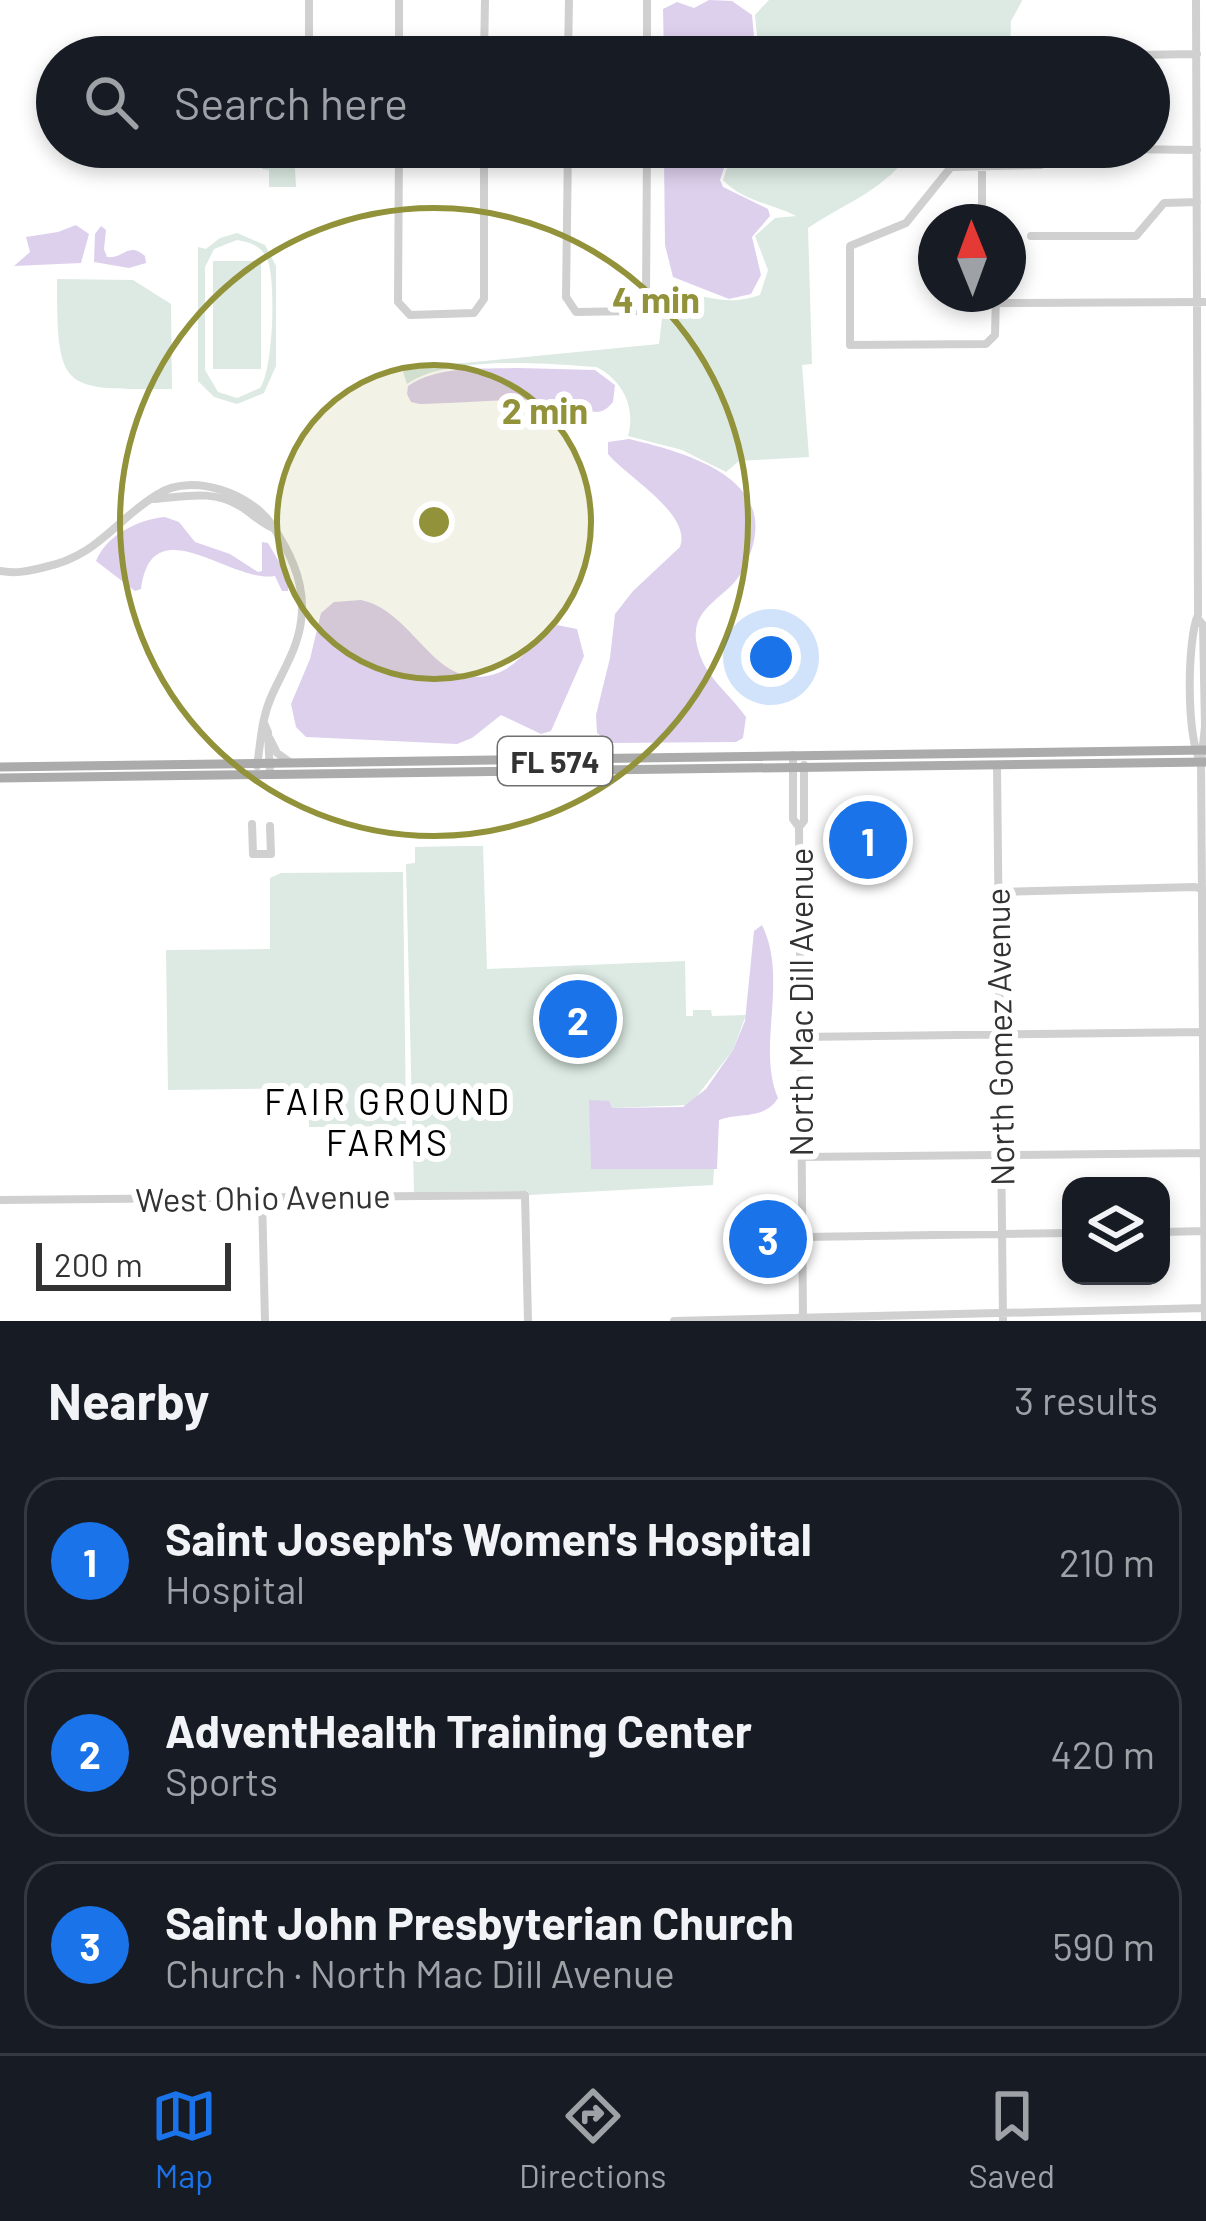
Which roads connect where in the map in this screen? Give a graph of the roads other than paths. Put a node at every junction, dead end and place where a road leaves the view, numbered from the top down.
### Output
1 (309, 0) edge
2 (399, 0) edge
3 (485, 0) edge
4 (568, 0) edge
5 (647, 0) edge
6 (1196, 0) edge
7 (309, 36) edge
8 (399, 36) edge
9 (484, 36) edge
10 (568, 36) edge
11 (647, 36) edge
12 (1170, 54) edge
13 (1197, 54) junction
14 (1202, 76) edge
15 (1170, 155) edge
16 (1200, 155) edge
17 (398, 168) edge
18 (484, 168) edge
19 (568, 168) edge
20 (647, 168) edge
21 (949, 168) edge
22 (982, 168) edge
23 (1198, 202) junction
24 (921, 204) edge
25 (982, 204) edge
26 (918, 208) edge
27 (1031, 236) dead end
28 (1202, 252) edge
29 (1026, 299) edge
30 (1202, 302) edge
31 (995, 312) edge
32 (1202, 563) edge
33 (0, 571) edge
34 (263, 735) junction
35 (1201, 750) edge
36 (997, 758) junction
37 (799, 761) junction
38 (1203, 762) edge
39 (236, 764) junction
40 (292, 764) junction
41 (0, 767) edge
42 (266, 768) junction
43 (0, 778) edge
44 (252, 824) dead end
45 (270, 826) dead end
46 (1204, 890) edge
47 (997, 892) junction
48 (1205, 1032) edge
49 (998, 1034) junction
50 (800, 1037) junction
51 (1205, 1153) edge
52 (1000, 1155) junction
53 (802, 1157) junction
54 (262, 1197) junction
55 (0, 1201) edge
56 (1205, 1202) edge
57 (1205, 1231) edge
58 (1170, 1232) edge
59 (1062, 1233) edge
60 (1003, 1235) junction
61 (802, 1237) junction
62 (1206, 1308) edge
63 (1003, 1317) edge
64 (803, 1319) edge
65 (265, 1321) edge
66 (528, 1321) edge
67 (674, 1321) edge
68 (1205, 1321) edge

1 - 7 street
2 - 8 street
3 - 9 street
4 - 10 street
5 - 11 street
6 - 13 street
12 - 13 street
13 - 14 street
14 - 16 street
15 - 16 street
16 - 23 street
17 - 18 street
19 - 20 street
21 - 24 street
22 - 25 street
23 - 27 street
23 - 28 street
26 - 31 street
28 - 30 street
29 - 30 street
30 - 32 street
32 - 35 street
33 - 34 street
34 - 39 street
34 - 40 street
34 - 42 street
35 - 36 main road, FL 574
35 - 38 street
36 - 37 main road, FL 574
36 - 38 main road, FL 574
36 - 47 street, North Gomez Avenue
37 - 40 main road, FL 574
37 - 42 main road, FL 574
37 - 50 street, North Mac Dill Avenue
38 - 46 street
39 - 41 main road, FL 574
39 - 42 main road, FL 574
40 - 42 main road, FL 574
42 - 43 main road, FL 574
44 - 45 street
46 - 47 street
46 - 48 street
47 - 49 street, North Gomez Avenue
48 - 49 street
48 - 51 street
49 - 50 street
49 - 52 street, North Gomez Avenue
50 - 53 street, North Mac Dill Avenue
51 - 52 street
51 - 56 street
52 - 53 street
52 - 60 street, North Gomez Avenue
53 - 61 street, North Mac Dill Avenue
54 - 55 street, West Ohio Avenue
54 - 65 street
54 - 66 street, West Ohio Avenue
56 - 57 street
57 - 58 street
57 - 62 street
59 - 60 street
60 - 61 street
60 - 63 street, North Gomez Avenue
61 - 64 street, North Mac Dill Avenue
62 - 63 street
62 - 68 street
63 - 64 street
64 - 67 street

